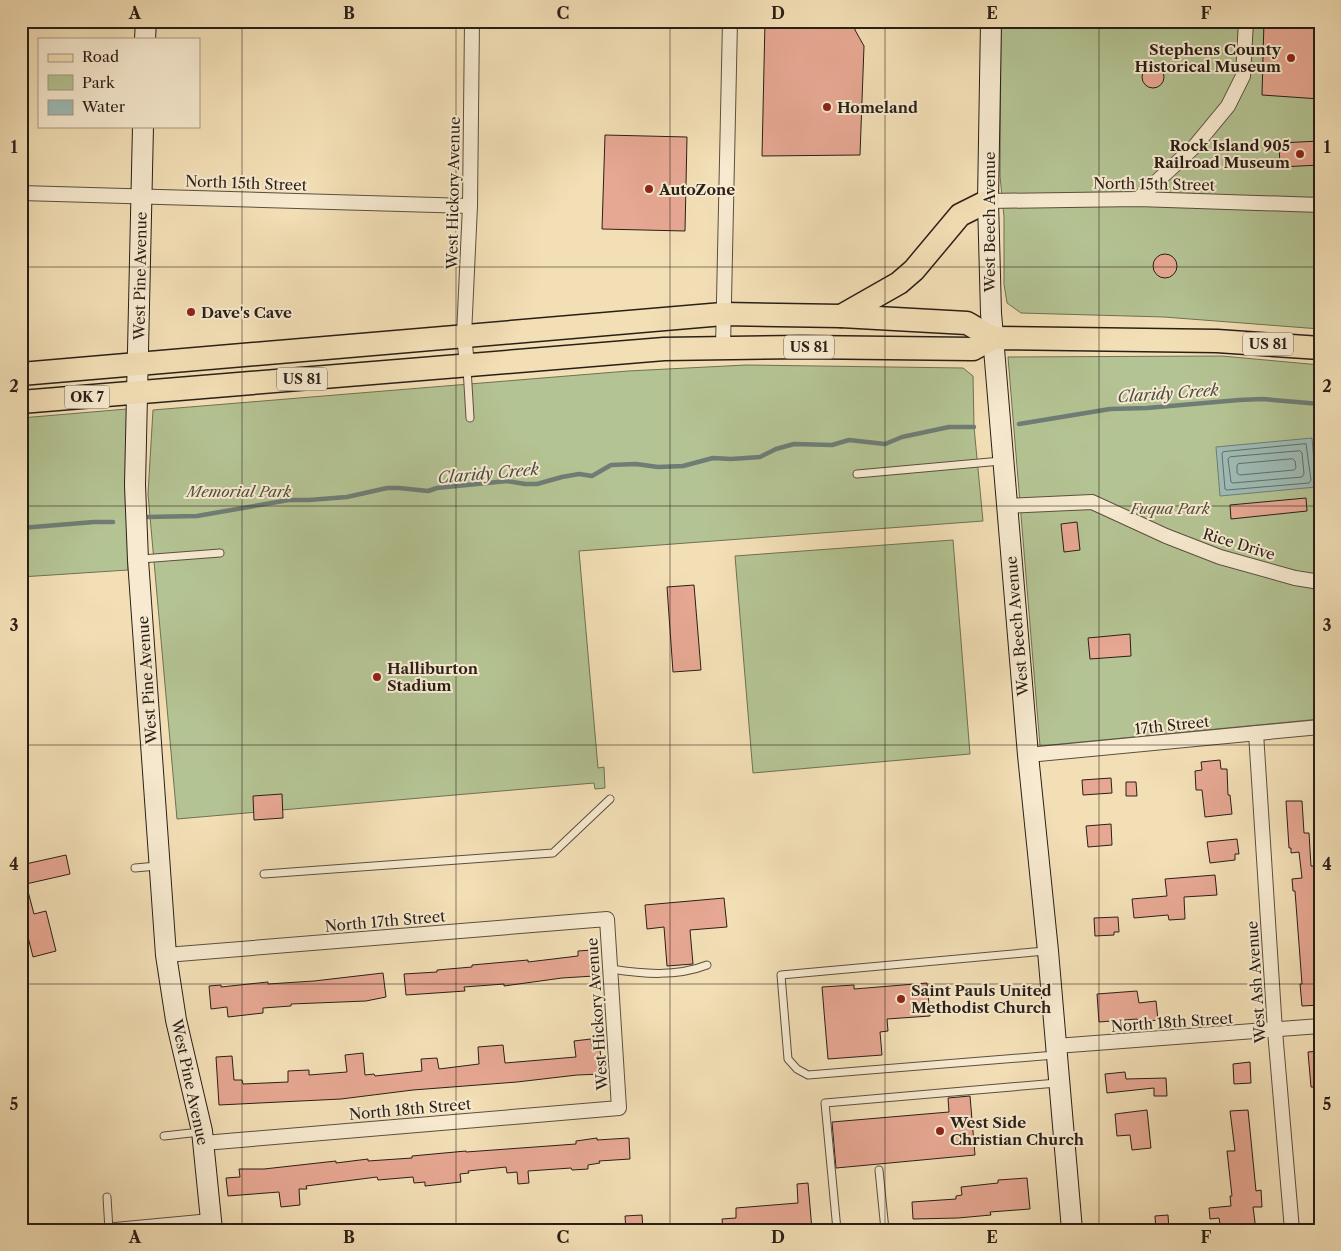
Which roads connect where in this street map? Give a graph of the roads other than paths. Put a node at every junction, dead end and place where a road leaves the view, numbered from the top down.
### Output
1 (146, 21) edge
2 (472, 21) edge
3 (730, 21) edge
4 (991, 21) edge
5 (1246, 21) edge
6 (145, 38) edge
7 (143, 128) edge
8 (21, 193) edge
9 (142, 196) junction
10 (1138, 199) junction
11 (988, 201) junction
12 (1320, 205) edge
13 (470, 206) junction
14 (723, 314) junction
15 (841, 316) junction
16 (464, 335) junction
17 (993, 338) junction
18 (723, 347) junction
19 (1320, 348) edge
20 (138, 364) junction
21 (467, 366) junction
22 (21, 374) edge
23 (137, 392) junction
24 (29, 402) edge
25 (470, 418) dead end
26 (1003, 460) junction
27 (857, 474) dead end
28 (1007, 506) junction
29 (220, 553) dead end
30 (138, 560) junction
31 (1320, 582) edge
32 (1320, 727) edge
33 (1256, 732) junction
34 (1028, 755) junction
35 (610, 800) dead end
36 (160, 865) junction
37 (135, 868) dead end
38 (264, 874) dead end
39 (607, 919) joint
40 (1048, 951) junction
41 (166, 955) junction
42 (707, 965) dead end
43 (610, 969) junction
44 (1320, 1026) edge
45 (1275, 1031) junction
46 (1056, 1050) junction
47 (1059, 1082) junction
48 (619, 1108) joint
49 (164, 1136) dead end
50 (203, 1137) junction
51 (879, 1170) dead end
52 (107, 1197) dead end
53 (211, 1226) edge
54 (109, 1230) edge
55 (115, 1230) edge
56 (837, 1230) edge
57 (884, 1230) edge
58 (1072, 1230) edge
59 (1292, 1230) edge

1 - 6 street
2 - 13 street, West Hickory Avenue
3 - 14 street
4 - 11 street, West Beech Avenue
5 - 10 street
7 - 9 street, West Pine Avenue
8 - 9 street, North 15th Street
9 - 13 street, North 15th Street
9 - 20 street, West Pine Avenue
10 - 11 street, North 15th Street
10 - 12 street, North 15th Street
11 - 15 main road
11 - 17 street, West Beech Avenue
13 - 16 street, West Hickory Avenue
14 - 15 main road, US 81
14 - 16 main road, US 81
14 - 18 street
15 - 17 main road, US 81
16 - 20 main road, US 81
16 - 21 street, West Hickory Avenue
17 - 18 main road, US 81
17 - 19 main road, US 81
17 - 26 street, West Beech Avenue
18 - 21 main road, US 81
20 - 22 main road, US 81
20 - 23 street, West Pine Avenue
21 - 23 main road, US 81
21 - 25 lane
23 - 24 main road, OK 7
23 - 30 street, West Pine Avenue
26 - 27 lane
26 - 28 street, West Beech Avenue
28 - 31 street, Rice Drive
28 - 34 street, West Beech Avenue
29 - 30 lane
30 - 36 street, West Pine Avenue
32 - 33 street, 17th Street
33 - 34 street, 17th Street
33 - 45 street, West Ash Avenue
34 - 40 street, West Beech Avenue
35 - 38 lane
36 - 37 lane
36 - 41 street, West Pine Avenue
39 - 41 street, North 17th Street
39 - 43 street, West Hickory Avenue
40 - 46 street, West Beech Avenue
40 - 46 lane
41 - 50 street, West Pine Avenue
42 - 43 lane
43 - 48 street, West Hickory Avenue
44 - 45 street, North 18th Street
45 - 46 street, North 18th Street
45 - 59 street, West Ash Avenue
46 - 47 street, West Beech Avenue
47 - 56 lane
47 - 58 street, West Beech Avenue
48 - 50 street, North 18th Street
49 - 50 lane
50 - 53 street, West Pine Avenue
51 - 57 lane
52 - 54 lane
53 - 55 street

